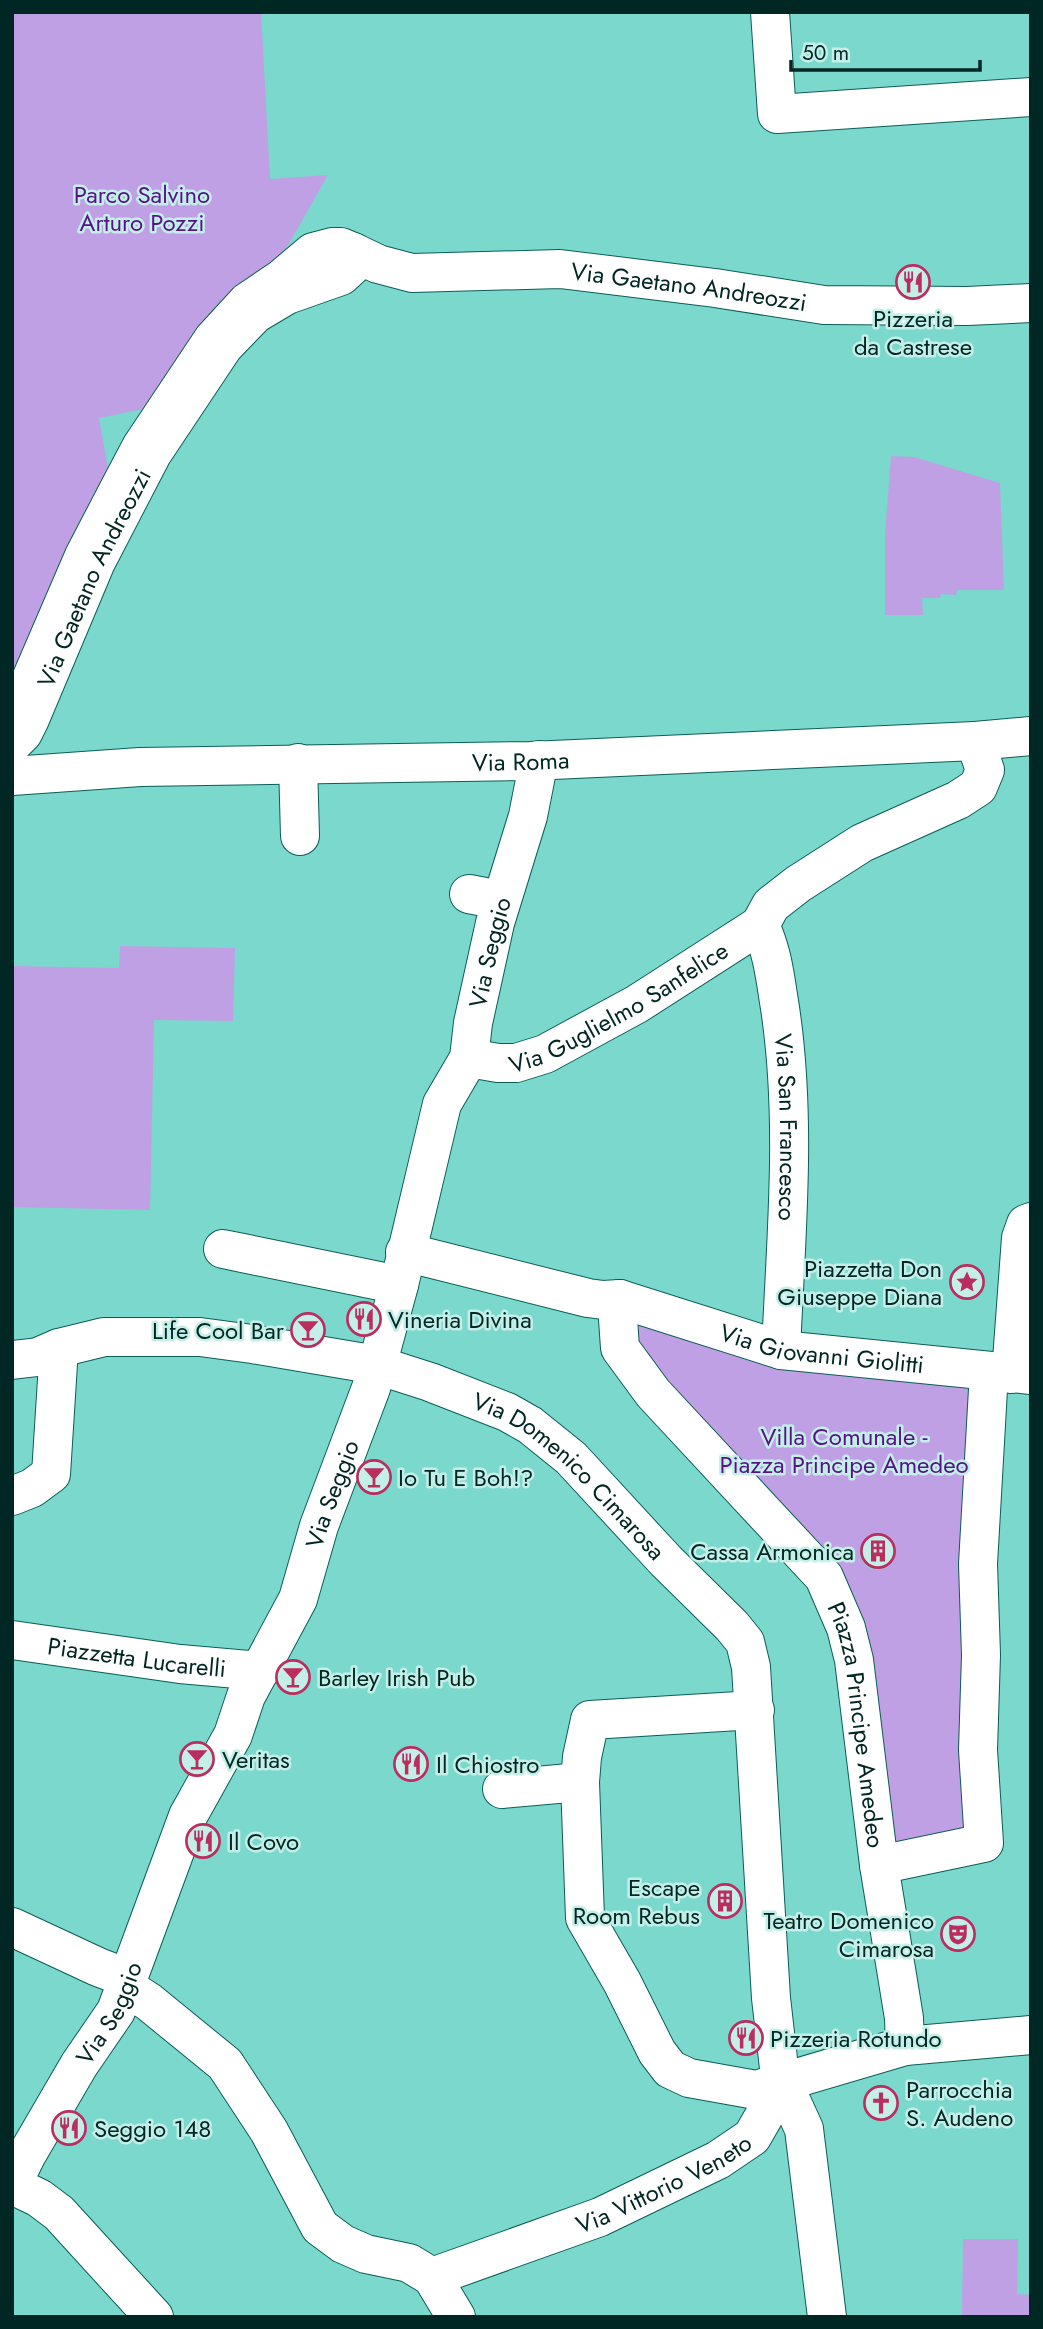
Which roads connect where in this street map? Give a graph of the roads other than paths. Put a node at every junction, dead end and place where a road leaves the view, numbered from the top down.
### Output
1 (770, 12) edge
2 (1031, 97) edge
3 (1031, 303) edge
4 (1031, 736) edge
5 (975, 741) junction
6 (13, 754) edge
7 (539, 760) junction
8 (298, 763) junction
9 (300, 836) dead end
10 (765, 936) junction
11 (469, 1058) junction
12 (1031, 1222) edge
13 (223, 1249) dead end
14 (402, 1269) junction
15 (620, 1299) junction
16 (59, 1348) junction
17 (781, 1350) junction
18 (12, 1360) edge
19 (377, 1365) junction
20 (1010, 1374) edge
21 (12, 1496) edge
22 (12, 1640) edge
23 (260, 1671) junction
24 (755, 1710) junction
25 (580, 1782) junction
26 (502, 1788) dead end
27 (879, 1865) junction
28 (12, 1927) edge
29 (126, 1982) junction
30 (1031, 2035) edge
31 (905, 2046) junction
32 (783, 2083) junction
33 (12, 2185) edge
34 (432, 2277) junction
35 (154, 2317) edge
36 (456, 2317) edge
37 (827, 2317) edge

1 - 2 street
3 - 6 street, Via Gaetano Andreozzi
4 - 5 street, Via Roma
5 - 7 street, Via Roma
5 - 10 street, Via Guglielmo Sanfelice
6 - 8 street, Via Roma
7 - 8 street, Via Roma
7 - 11 street, Via Seggio
8 - 9 street
10 - 11 street, Via Guglielmo Sanfelice
10 - 17 street, Via San Francesco
11 - 14 street, Via Seggio
12 - 20 street
13 - 14 street, Via Giovanni Giolitti
14 - 15 street, Via Giovanni Giolitti
14 - 19 street, Via Seggio
15 - 17 street, Via Giovanni Giolitti
15 - 27 street, Piazza Principe Amedeo
16 - 18 street, Via Domenico Cimarosa
16 - 19 street, Via Domenico Cimarosa
16 - 21 street
17 - 20 street, Via Giovanni Giolitti
19 - 23 street, Via Seggio
19 - 24 street, Via Domenico Cimarosa
20 - 27 street, Piazza Principe Amedeo
22 - 23 street, Piazzetta Lucarelli
23 - 29 street, Via Seggio
24 - 25 street
24 - 32 street, Via Domenico Cimarosa
25 - 26 street
25 - 32 street
27 - 31 street
28 - 29 street
29 - 33 street, Via Seggio
29 - 34 street
30 - 31 street
31 - 32 street
32 - 34 street, Via Vittorio Veneto
32 - 37 street, Via Domenico Cimarosa
33 - 35 street
34 - 36 street

